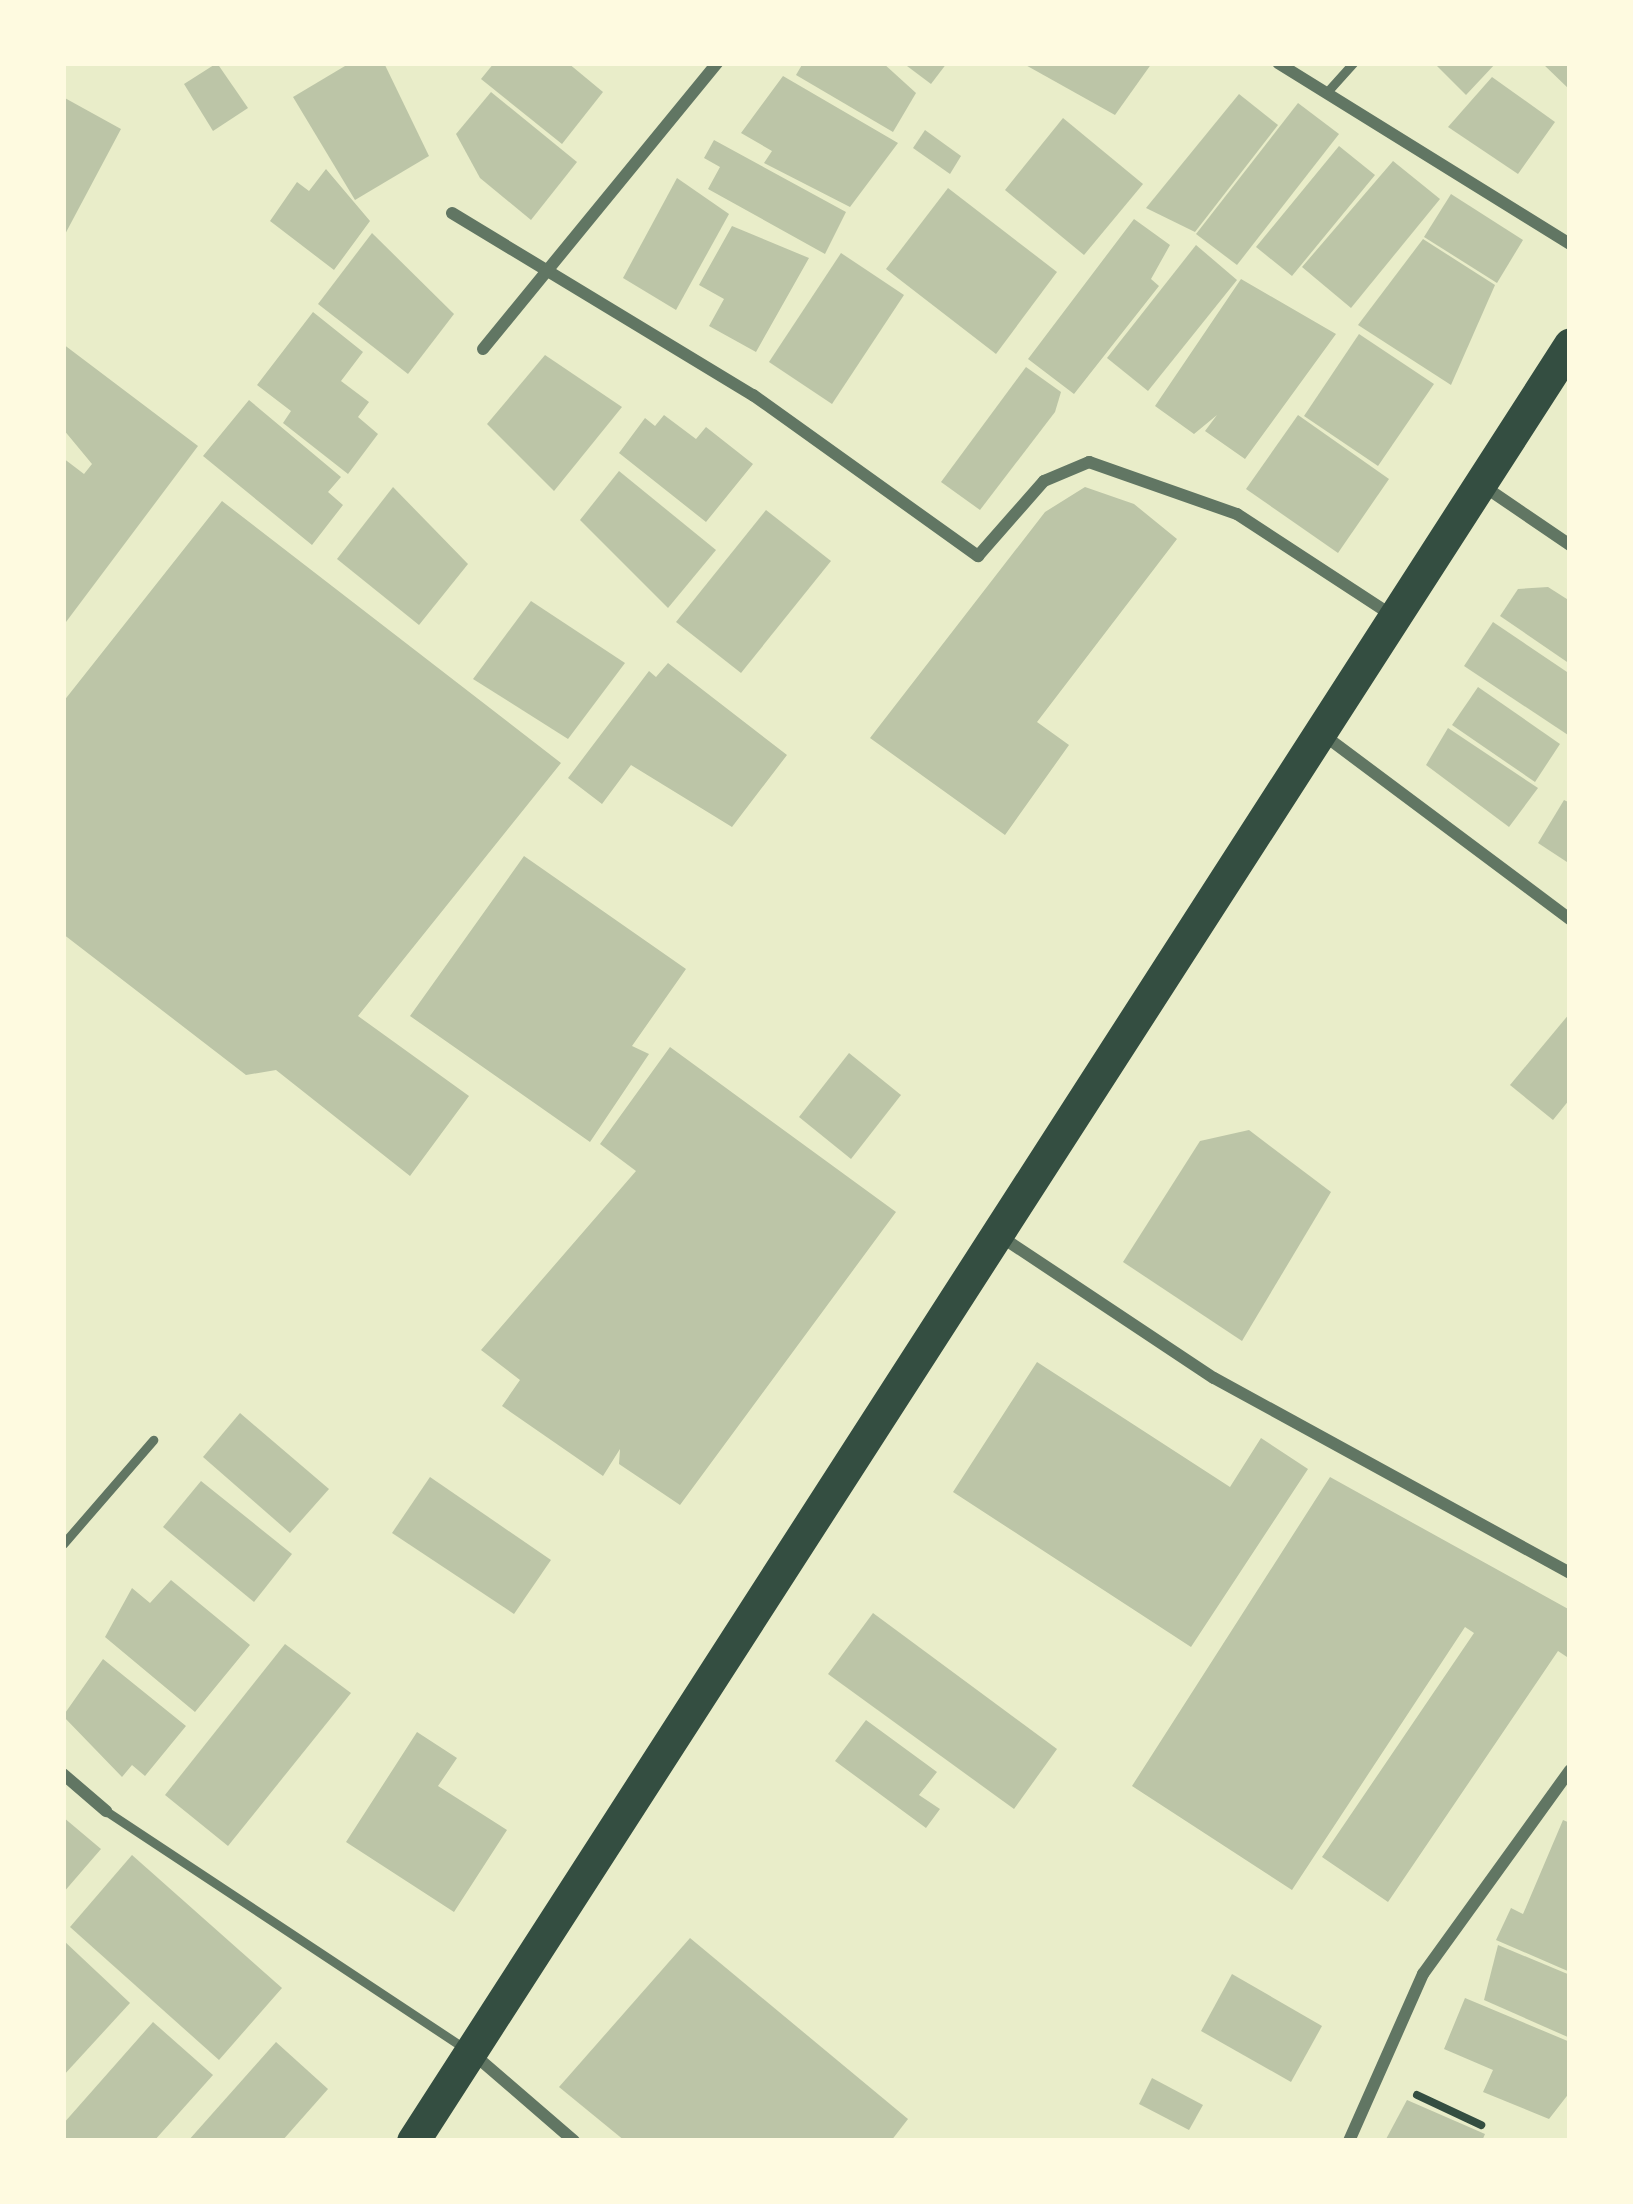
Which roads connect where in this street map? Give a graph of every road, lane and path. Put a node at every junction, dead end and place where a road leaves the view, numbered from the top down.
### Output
1 (716, 63) edge
2 (1278, 63) edge
3 (1353, 63) edge
4 (1327, 92) junction
5 (452, 213) dead end
6 (1570, 244) edge
7 (544, 275) junction
8 (1570, 344) edge
9 (483, 349) dead end
10 (1481, 485) junction
11 (1570, 545) edge
12 (1394, 617) junction
13 (1320, 732) junction
14 (1570, 919) edge
15 (991, 1230) junction
16 (153, 1440) dead end
17 (63, 1544) edge
18 (1570, 1573) edge
19 (1570, 1770) edge
20 (63, 1774) edge
21 (106, 1810) joint
22 (470, 2052) junction
23 (1378, 2077) junction
24 (1481, 2125) dead end
25 (413, 2141) edge
26 (574, 2141) edge
27 (1349, 2141) edge

1 - 7 street
2 - 4 street
3 - 4 lane
4 - 6 street
5 - 7 street
7 - 9 street
7 - 12 street
8 - 10 highway
10 - 11 street
10 - 12 highway
12 - 13 highway
13 - 14 street
13 - 15 highway
15 - 18 street
15 - 22 highway
16 - 17 lane
19 - 23 street
20 - 21 street
21 - 22 lane
22 - 25 highway
22 - 26 street
23 - 24 path
23 - 27 street

